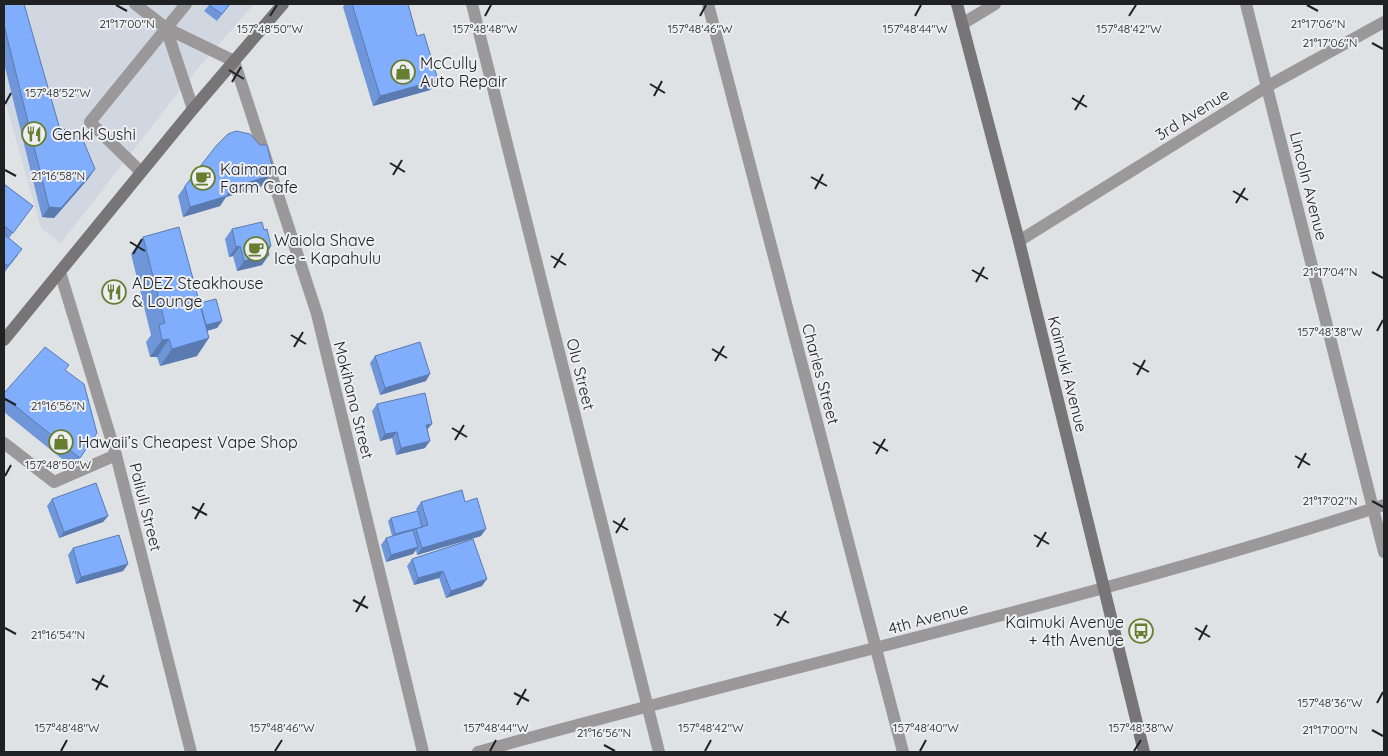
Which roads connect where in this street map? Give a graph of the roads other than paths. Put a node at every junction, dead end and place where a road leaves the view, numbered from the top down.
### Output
1 (135, 4) edge
2 (186, 4) edge
3 (283, 4) edge
4 (472, 4) edge
5 (708, 4) edge
6 (957, 4) edge
7 (995, 4) edge
8 (1246, 4) edge
9 (1384, 22) edge
10 (962, 24) junction
11 (166, 28) junction
12 (234, 61) junction
13 (1268, 86) junction
14 (193, 109) junction
15 (141, 172) junction
16 (1020, 241) junction
17 (60, 272) junction
18 (4, 340) edge
19 (4, 443) edge
20 (116, 455) junction
21 (1379, 507) edge
22 (1384, 552) edge
23 (1104, 588) junction
24 (876, 648) junction
25 (646, 705) junction
26 (191, 752) edge
27 (423, 752) edge
28 (478, 752) edge
29 (658, 752) edge
30 (903, 752) edge
31 (1144, 752) edge

1 - 11 street
2 - 11 street
3 - 12 street
4 - 25 street, Olu Street
5 - 24 street, Charles Street
6 - 10 street, Kaimuki Avenue
7 - 10 street
8 - 13 street, Lincoln Avenue
9 - 13 street, 3rd Avenue
10 - 16 street, Kaimuki Avenue
11 - 12 street
11 - 14 street
11 - 15 street
12 - 14 street
12 - 27 street, Mokihana Street
13 - 16 street, 3rd Avenue
13 - 21 street, Lincoln Avenue
14 - 15 street
15 - 17 street
16 - 23 street, Kaimuki Avenue
17 - 18 street
17 - 20 street, Paliuli Street
19 - 20 street
20 - 26 street, Paliuli Street
21 - 22 street, Lincoln Avenue
21 - 23 street, 4th Avenue
23 - 24 street, 4th Avenue
23 - 31 street, Kaimuki Avenue
24 - 25 street, 4th Avenue
24 - 30 street, Charles Street
25 - 28 street, 4th Avenue
25 - 29 street, Olu Street

